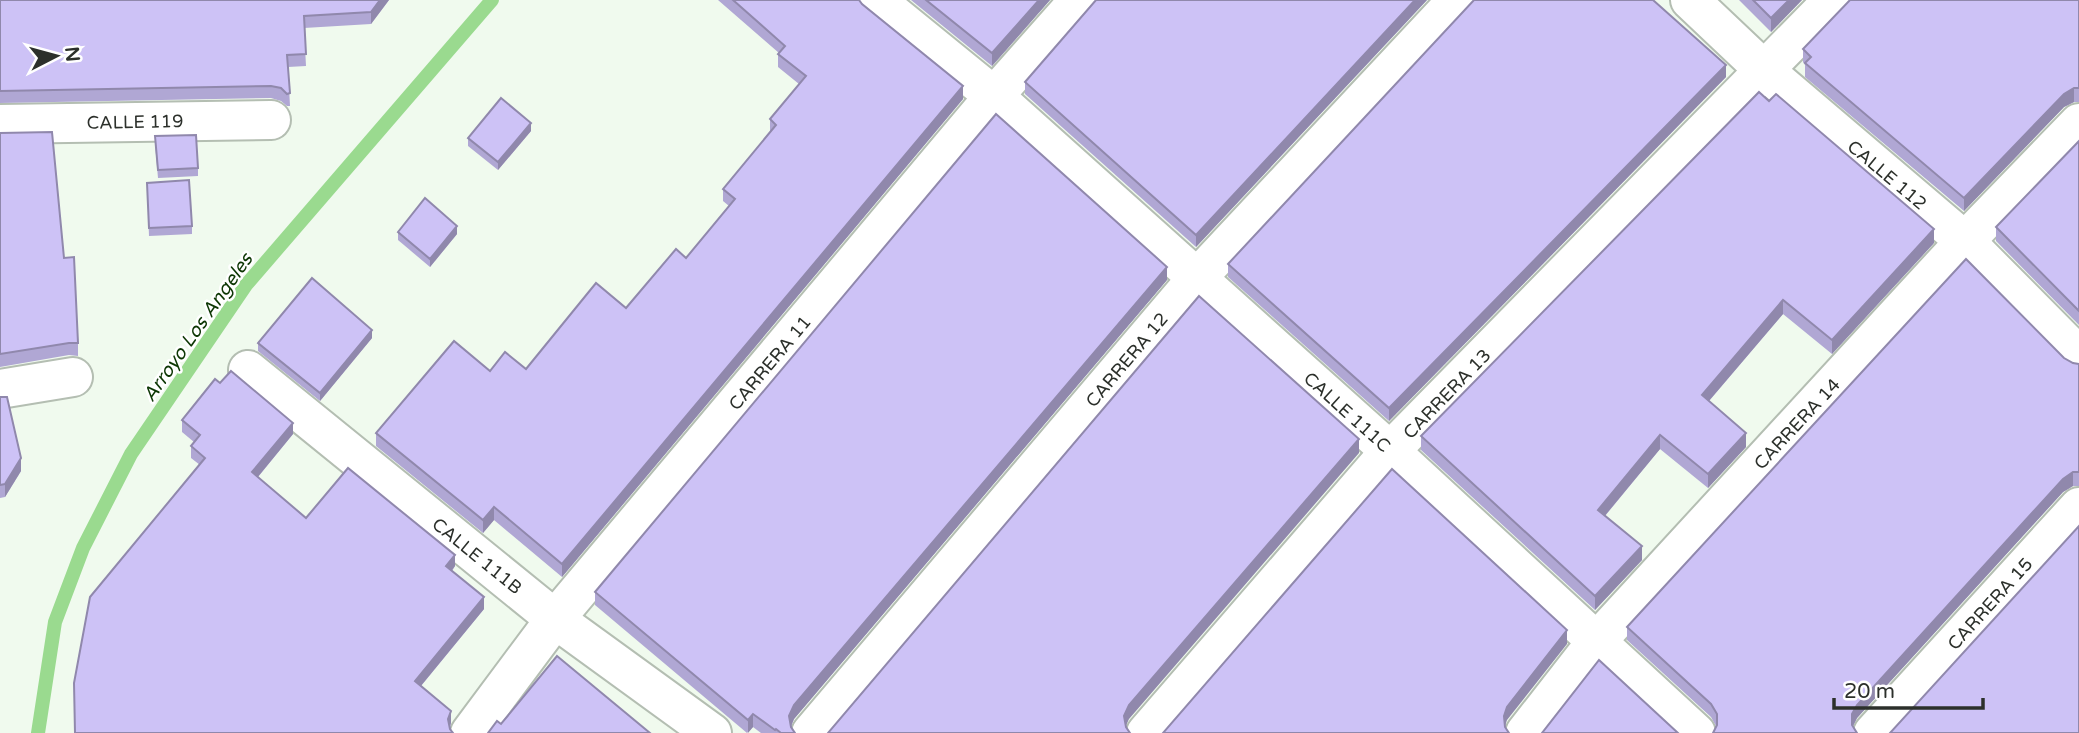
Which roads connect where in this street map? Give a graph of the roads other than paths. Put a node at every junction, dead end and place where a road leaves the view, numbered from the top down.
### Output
1 (876, 0) edge
2 (1079, 0) edge
3 (1457, 0) edge
4 (1690, 0) edge
5 (1833, 0) edge
6 (1764, 70) junction
7 (994, 96) junction
8 (271, 120) dead end
9 (2079, 123) edge
10 (0, 124) edge
11 (1965, 241) junction
12 (1197, 278) junction
13 (2079, 356) edge
14 (248, 370) dead end
15 (73, 377) dead end
16 (0, 389) edge
17 (1390, 451) junction
18 (2079, 507) edge
19 (555, 619) junction
20 (1596, 642) junction
21 (470, 733) edge
22 (712, 733) edge
23 (811, 733) edge
24 (1146, 733) edge
25 (1525, 733) edge
26 (1696, 733) edge
27 (1873, 733) edge

1 - 7 street, CALLE 111C
2 - 7 street, CARRERA 11
3 - 12 street, CARRERA 12
4 - 6 street, CALLE 112
5 - 6 street, CARRERA 13
6 - 11 street, CALLE 112
6 - 17 street, CARRERA 13
7 - 12 street, CALLE 111C
7 - 19 street, CARRERA 11
8 - 10 street, CALLE 119
9 - 11 street, CARRERA 14
11 - 13 street, CALLE 112
11 - 20 street, CARRERA 14
12 - 17 street, CALLE 111C
12 - 23 street, CARRERA 12
14 - 19 street, CALLE 111B
15 - 16 street
17 - 20 street, CALLE 111C
17 - 24 street, CARRERA 13
18 - 27 street, CARRERA 15
19 - 21 street, CARRERA 11
19 - 22 street, CALLE 111B
20 - 25 street, CARRERA 14
20 - 26 street, CALLE 111C

